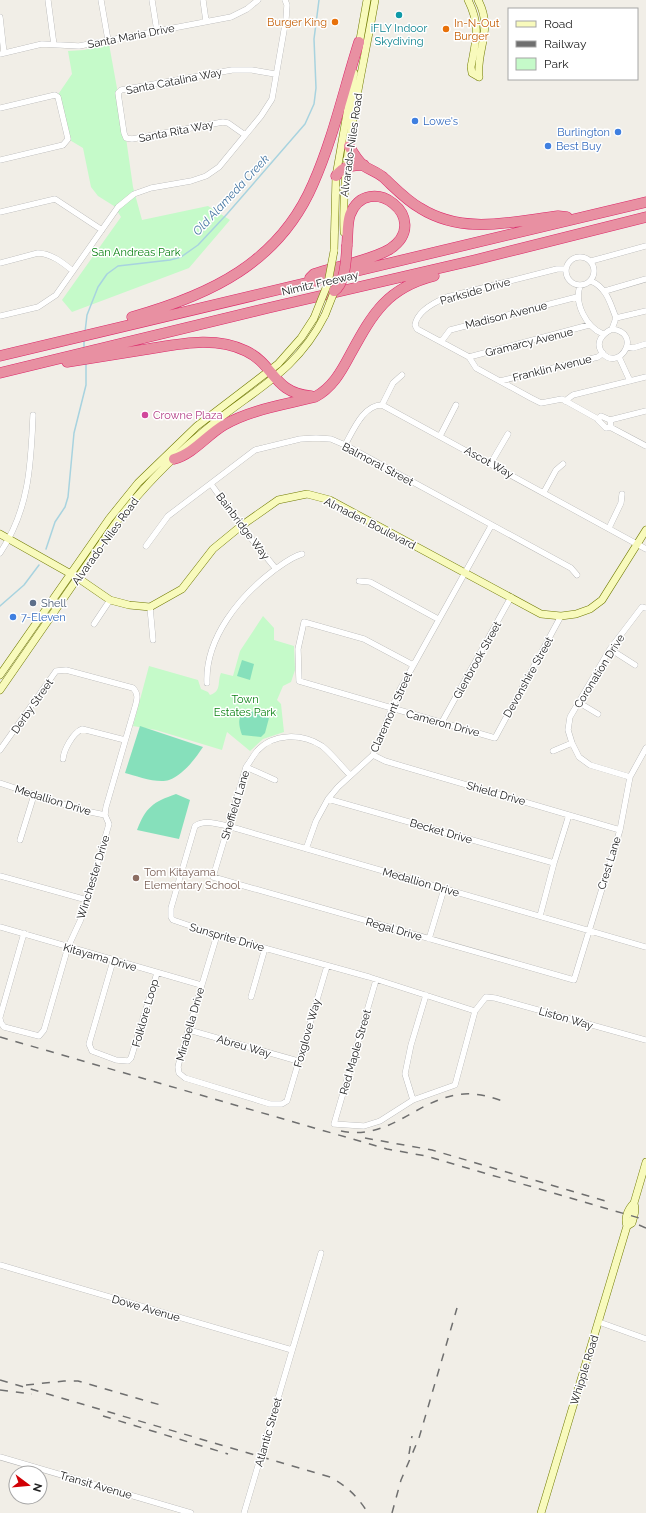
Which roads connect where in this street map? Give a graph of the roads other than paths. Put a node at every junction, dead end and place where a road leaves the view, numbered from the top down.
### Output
1 (48, 0) edge
2 (101, 0) edge
3 (152, 0) edge
4 (202, 0) edge
5 (258, 0) edge
6 (285, 0) edge
7 (366, 0) edge
8 (375, 0) edge
9 (468, 0) edge
10 (478, 0) edge
11 (0, 17) edge
12 (206, 21) junction
13 (157, 31) junction
14 (108, 40) junction
15 (359, 42) junction
16 (54, 45) junction
17 (2, 54) edge
18 (276, 74) junction
19 (0, 108) edge
20 (245, 135) junction
21 (126, 138) joint
22 (349, 146) junction
23 (0, 160) edge
24 (364, 165) junction
25 (346, 166) junction
26 (336, 176) junction
27 (646, 202) edge
28 (0, 212) edge
29 (646, 217) edge
30 (575, 218) junction
31 (102, 230) junction
32 (345, 246) junction
33 (646, 246) edge
34 (475, 260) junction
35 (591, 261) junction
36 (0, 263) edge
37 (566, 269) junction
38 (73, 271) junction
39 (646, 280) edge
40 (591, 281) junction
41 (304, 283) junction
42 (580, 286) junction
43 (334, 291) joint
44 (605, 291) junction
45 (577, 298) junction
46 (646, 311) edge
47 (0, 316) edge
48 (616, 318) junction
49 (589, 325) junction
50 (612, 329) junction
51 (98, 332) junction
52 (603, 334) junction
53 (441, 342) junction
54 (646, 344) edge
55 (627, 346) junction
56 (55, 353) junction
57 (99, 353) junction
58 (602, 353) junction
59 (0, 356) edge
60 (469, 357) junction
61 (619, 357) junction
62 (0, 361) edge
63 (0, 373) edge
64 (273, 375) junction
65 (402, 375) dead end
66 (646, 377) edge
67 (500, 381) junction
68 (630, 381) junction
69 (321, 394) junction
70 (565, 400) junction
71 (382, 405) junction
72 (456, 405) dead end
73 (646, 410) edge
74 (33, 415) dead end
75 (598, 419) junction
76 (610, 420) junction
77 (610, 427) junction
78 (508, 434) dead end
79 (440, 436) junction
80 (345, 445) junction
81 (646, 446) edge
82 (174, 459) junction
83 (491, 463) junction
84 (564, 464) dead end
85 (138, 483) junction
86 (211, 484) junction
87 (544, 492) junction
88 (622, 494) dead end
89 (115, 524) junction
90 (241, 526) junction
91 (491, 526) junction
92 (609, 528) junction
93 (646, 530) edge
94 (0, 534) edge
95 (10, 539) junction
96 (638, 544) junction
97 (146, 546) dead end
98 (646, 549) edge
99 (0, 553) edge
100 (302, 554) dead end
101 (276, 569) junction
102 (464, 572) junction
103 (70, 574) junction
104 (578, 575) dead end
105 (78, 578) junction
106 (359, 581) dead end
107 (511, 598) junction
108 (110, 600) junction
109 (150, 606) junction
110 (646, 608) edge
111 (561, 616) junction
112 (438, 619) junction
113 (94, 624) dead end
114 (153, 640) dead end
115 (610, 649) junction
116 (636, 665) dead end
117 (413, 666) junction
118 (0, 675) edge
119 (207, 683) dead end
120 (0, 690) edge
121 (136, 691) joint
122 (578, 702) junction
123 (391, 709) junction
124 (598, 714) dead end
125 (442, 722) junction
126 (495, 738) joint
127 (125, 740) junction
128 (572, 743) junction
129 (646, 748) edge
130 (0, 750) edge
131 (553, 752) dead end
132 (373, 755) junction
133 (63, 759) dead end
134 (246, 767) junction
135 (350, 775) junction
136 (630, 778) junction
137 (275, 780) dead end
138 (0, 783) edge
139 (34, 795) junction
140 (328, 799) junction
141 (106, 815) junction
142 (569, 815) junction
143 (195, 826) joint
144 (228, 826) junction
145 (620, 830) junction
146 (20, 840) dead end
147 (306, 849) junction
148 (554, 864) junction
149 (0, 876) edge
150 (213, 876) joint
151 (444, 889) junction
152 (87, 900) junction
153 (540, 916) junction
154 (0, 927) edge
155 (590, 930) junction
156 (24, 933) junction
157 (217, 935) junction
158 (429, 939) junction
159 (68, 947) junction
160 (646, 947) edge
161 (265, 948) junction
162 (113, 961) junction
163 (326, 966) junction
164 (157, 973) junction
165 (376, 980) junction
166 (574, 980) joint
167 (201, 985) junction
168 (426, 995) junction
169 (251, 997) dead end
170 (475, 1011) junction
171 (0, 1018) edge
172 (189, 1030) junction
173 (646, 1040) edge
174 (298, 1061) junction
175 (413, 1100) junction
176 (287, 1101) joint
177 (646, 1162) edge
178 (321, 1253) dead end
179 (0, 1265) edge
180 (599, 1322) junction
181 (646, 1338) edge
182 (292, 1350) junction
183 (0, 1457) edge
184 (191, 1513) edge
185 (244, 1513) edge
186 (541, 1513) edge

1 - 16 street
2 - 14 street
3 - 13 street
4 - 12 street
5 - 12 street, Santa Maria Drive
6 - 18 street
7 - 15 main road, Alvarado-Niles Road
8 - 22 main road, Alvarado-Niles Road
9 - 10 main road
11 - 17 street
12 - 13 street, Santa Maria Drive
13 - 14 street, Santa Maria Drive
14 - 16 street, Santa Maria Drive
15 - 26 main road, Alvarado-Niles Road
15 - 51 highway
16 - 17 street, Santa Maria Drive
18 - 20 street
18 - 21 street, Santa Catalina Way
19 - 23 street
20 - 21 street, Santa Rita Way
20 - 31 street
22 - 24 highway
22 - 25 main road, Alvarado-Niles Road
24 - 25 highway
24 - 30 highway
25 - 26 highway
25 - 32 main road, Alvarado-Niles Road
26 - 64 main road, Alvarado-Niles Road, bridge
27 - 30 highway, Nimitz Freeway
28 - 31 street
29 - 34 highway, Nimitz Freeway
30 - 41 highway, Nimitz Freeway
31 - 38 street
32 - 41 highway
32 - 43 highway, bridge
33 - 35 street
34 - 57 highway, Nimitz Freeway
34 - 69 highway
35 - 37 street
35 - 40 street
36 - 38 street
37 - 42 street
37 - 53 street, Parkside Drive
38 - 47 street
39 - 44 street
40 - 42 street
40 - 44 street
41 - 51 highway, Nimitz Freeway
42 - 45 street
43 - 64 main road, Alvarado-Niles Road, bridge
44 - 48 street
45 - 49 street
45 - 53 street, Madison Avenue
46 - 48 street
48 - 50 street
49 - 52 street
49 - 60 street, Gramarcy Avenue
50 - 52 street
50 - 55 street
51 - 56 highway, Nimitz Freeway
52 - 58 street
53 - 60 street, Parkside Drive
54 - 55 street
55 - 61 street
56 - 57 highway
56 - 59 highway, Nimitz Freeway
56 - 62 highway
56 - 63 highway
57 - 64 highway
58 - 61 street
58 - 67 street, Franklin Avenue
60 - 67 street, Parkside Drive
61 - 68 street
64 - 69 highway
64 - 82 main road, Alvarado-Niles Road
64 - 85 main road, Alvarado-Niles Road
65 - 71 street
66 - 68 street, Parkside Drive
67 - 70 street, Parkside Drive
68 - 70 street, Parkside Drive
69 - 82 highway
70 - 75 street
71 - 79 street, Ascot Way
71 - 80 street
72 - 79 street
73 - 76 street
74 - 95 street
75 - 76 street
75 - 77 street
76 - 77 street
77 - 81 street
78 - 83 street
79 - 83 street, Ascot Way
80 - 86 street, Balmoral Street
80 - 91 street, Balmoral Street
82 - 89 main road, Alvarado-Niles Road
83 - 87 street, Ascot Way
84 - 87 street
85 - 89 main road
85 - 103 main road, Alvarado-Niles Road
86 - 90 street, Bainbridge Way
86 - 97 street, Balmoral Street
87 - 92 street, Ascot Way
88 - 92 street
89 - 105 main road, Alvarado-Niles Road
90 - 101 street, Bainbridge Way
90 - 102 main road, Almaden Boulevard
90 - 109 main road, Almaden Boulevard
91 - 102 street, Claremont Street
91 - 104 street, Balmoral Street
92 - 96 street, Ascot Way
93 - 96 main road, Almaden Boulevard
94 - 95 main road, Almaden Boulevard
95 - 99 street
95 - 103 main road, Almaden Boulevard
96 - 98 street, Ascot Way
96 - 111 main road, Almaden Boulevard
100 - 101 street
101 - 119 street
102 - 107 main road, Almaden Boulevard
102 - 112 street, Claremont Street
103 - 105 main road, Almaden Boulevard
103 - 118 main road, Alvarado-Niles Road
105 - 108 main road, Almaden Boulevard
105 - 120 main road, Alvarado-Niles Road
106 - 112 street
107 - 111 main road, Almaden Boulevard
107 - 125 street, Glenbrook Street
108 - 109 main road, Almaden Boulevard
108 - 113 street
109 - 114 street
110 - 115 street, Coronation Drive
111 - 126 street, Devonshire Street
112 - 117 street, Claremont Street
115 - 116 street
115 - 122 street, Coronation Drive
117 - 123 street, Claremont Street
117 - 123 street, Cameron Drive
121 - 127 street, Winchester Drive
121 - 130 street, Derby Street
122 - 124 street
122 - 128 street, Coronation Drive
123 - 125 street, Cameron Drive
123 - 132 street, Claremont Street
125 - 126 street, Cameron Drive
127 - 133 street
127 - 141 street, Winchester Drive
128 - 131 street
128 - 136 street, Coronation Drive
129 - 136 street, Crest Lane
132 - 135 street, Claremont Street
132 - 142 street, Shield Drive
134 - 135 street, Sheffield Lane
134 - 137 street
134 - 144 street, Sheffield Lane
135 - 140 street, Claremont Street
136 - 145 street, Crest Lane
138 - 139 street, Medallion Drive
139 - 141 street, Medallion Drive
139 - 146 street
140 - 147 street, Claremont Street
140 - 148 street, Becket Drive
141 - 152 street, Winchester Drive
142 - 145 street, Shield Drive
142 - 148 street
143 - 144 street, Medallion Drive
143 - 157 street, Sunsprite Drive
144 - 147 street, Medallion Drive
144 - 150 street, Sheffield Lane
145 - 155 street, Crest Lane
147 - 151 street, Medallion Drive
148 - 153 street
149 - 152 street
150 - 158 street, Regal Drive
151 - 153 street, Medallion Drive
151 - 158 street
152 - 159 street, Winchester Drive
153 - 155 street, Medallion Drive
154 - 156 street, Kitayama Drive
155 - 160 street, Medallion Drive
155 - 166 street, Crest Lane
156 - 159 street, Kitayama Drive
156 - 171 street
157 - 161 street, Sunsprite Drive
157 - 167 street, Mirabella Drive
158 - 166 street, Regal Drive
159 - 162 street, Kitayama Drive
159 - 171 street, Winchester Drive
161 - 163 street, Sunsprite Drive
161 - 169 street
162 - 164 street, Kitayama Drive
162 - 164 street, Folklore Loop
163 - 165 street, Sunsprite Drive
163 - 174 street, Foxglove Way
164 - 167 street, Kitayama Drive
165 - 168 street, Sunsprite Drive
165 - 175 street, Red Maple Street
167 - 172 street, Mirabella Drive
168 - 170 street, Sunsprite Drive
168 - 175 street
170 - 173 street, Liston Way
170 - 175 street
172 - 174 street, Abreu Way
172 - 176 street, Mirabella Drive
174 - 176 street, Foxglove Way
177 - 180 main road, Whipple Road
178 - 182 street, Atlantic Street
179 - 182 street, Dowe Avenue
180 - 181 street
180 - 186 main road, Whipple Road
182 - 185 street, Atlantic Street
183 - 184 street, Transit Avenue

